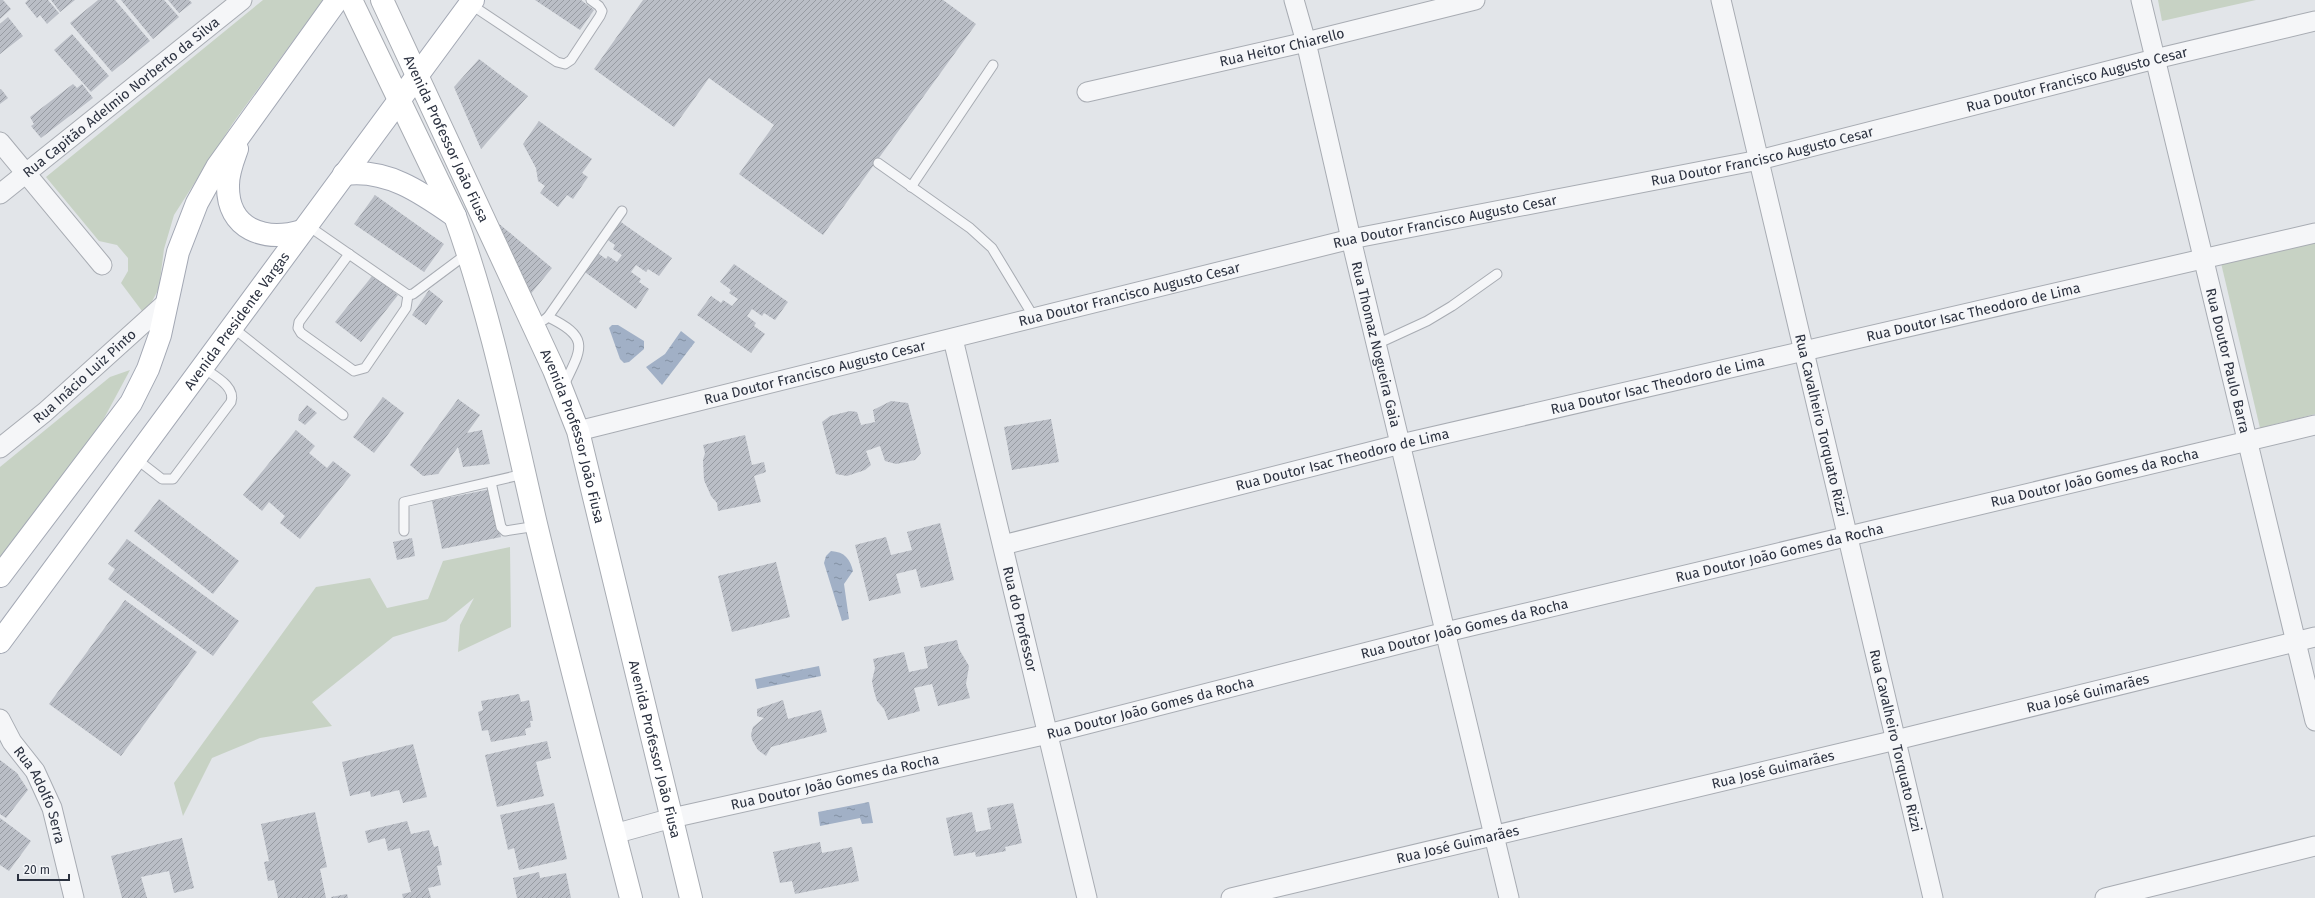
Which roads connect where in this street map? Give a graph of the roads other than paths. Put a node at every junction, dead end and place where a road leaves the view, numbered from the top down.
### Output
1 (242, 0) edge
2 (337, 0) edge
3 (351, 0) edge
4 (382, 0) edge
5 (591, 0) edge
6 (1294, 0) edge
7 (1475, 0) edge
8 (1721, 0) edge
9 (2141, 0) edge
10 (471, 2) edge
11 (2315, 21) edge
12 (1306, 42) junction
13 (2156, 59) junction
14 (993, 65) dead end
15 (417, 75) junction
16 (1087, 92) dead end
17 (400, 98) junction
18 (240, 136) junction
19 (0, 142) edge
20 (1759, 160) junction
21 (878, 163) dead end
22 (25, 173) junction
23 (344, 174) junction
24 (911, 186) junction
25 (0, 194) edge
26 (622, 211) dead end
27 (455, 216) junction
28 (304, 228) junction
29 (2315, 232) edge
30 (1351, 239) junction
31 (469, 253) junction
32 (349, 254) junction
33 (2205, 259) junction
34 (102, 265) dead end
35 (1497, 274) dead end
36 (408, 295) junction
37 (168, 301) junction
38 (1035, 319) junction
39 (541, 321) junction
40 (232, 327) junction
41 (953, 339) junction
42 (1377, 344) junction
43 (1803, 352) junction
44 (202, 367) junction
45 (562, 390) junction
46 (343, 415) dead end
47 (2315, 425) edge
48 (578, 431) junction
49 (2247, 442) junction
50 (1401, 444) junction
51 (0, 448) edge
52 (135, 458) junction
53 (524, 474) junction
54 (491, 482) junction
55 (537, 526) junction
56 (404, 531) dead end
57 (1849, 538) junction
58 (1003, 545) junction
59 (0, 576) edge
60 (1446, 632) junction
61 (2315, 637) edge
62 (0, 642) edge
63 (2296, 642) junction
64 (0, 720) edge
65 (2315, 721) edge
66 (1048, 734) junction
67 (1896, 740) junction
68 (6, 741) edge
69 (672, 818) junction
70 (614, 834) junction
71 (1493, 836) junction
72 (2315, 846) edge
73 (74, 898) edge
74 (631, 898) edge
75 (691, 898) edge
76 (1087, 898) edge
77 (1231, 898) edge
78 (1509, 898) edge
79 (1933, 898) edge
80 (2105, 898) edge

1 - 22 street, Rua Capitão Adelmio Norberto da Silva
2 - 18 main road
3 - 17 main road, Avenida Professor João Fiusa
4 - 15 main road, Avenida Professor João Fiusa
5 - 10 lane
6 - 12 street, Rua Thomaz Nogueira Gaia
7 - 12 street, Rua Heitor Chiarello
8 - 20 street, Rua Cavalheiro Torquato Rizzi
9 - 13 street, Rua Doutor Paulo Barra
10 - 15 main road, Avenida Presidente Vargas
11 - 13 street, Rua Doutor Francisco Augusto Cesar
12 - 16 street, Rua Heitor Chiarello
12 - 30 street, Rua Thomaz Nogueira Gaia
13 - 20 street, Rua Doutor Francisco Augusto Cesar
13 - 33 street, Rua Doutor Paulo Barra
14 - 24 lane
15 - 17 main road, Avenida Presidente Vargas
15 - 39 main road, Avenida Professor João Fiusa
17 - 23 main road, Avenida Presidente Vargas
17 - 27 main road, Avenida Professor João Fiusa
18 - 28 main road
18 - 37 main road
19 - 22 street
20 - 30 street, Rua Doutor Francisco Augusto Cesar
20 - 43 street, Rua Cavalheiro Torquato Rizzi
21 - 24 lane
22 - 25 street, Rua Capitão Adelmio Norberto da Silva
22 - 34 street
23 - 27 main road
23 - 28 main road, Avenida Presidente Vargas
24 - 38 lane
26 - 39 lane
27 - 31 main road, Avenida Professor João Fiusa
28 - 32 lane
28 - 40 main road, Avenida Presidente Vargas
29 - 33 street, Rua Doutor Isac Theodoro de Lima
30 - 38 street, Rua Doutor Francisco Augusto Cesar
30 - 42 street, Rua Thomaz Nogueira Gaia
31 - 36 lane
31 - 53 main road, Avenida Professor João Fiusa
32 - 36 lane
32 - 36 lane
33 - 43 street, Rua Doutor Isac Theodoro de Lima
33 - 49 street, Rua Doutor Paulo Barra
35 - 42 lane
37 - 51 street, Rua Inácio Luiz Pinto
37 - 59 main road
38 - 41 street, Rua Doutor Francisco Augusto Cesar
39 - 45 main road, Avenida Professor João Fiusa
39 - 45 lane
40 - 44 main road, Avenida Presidente Vargas
40 - 46 lane
41 - 48 street, Rua Doutor Francisco Augusto Cesar
41 - 58 street, Rua do Professor
42 - 50 street, Rua Thomaz Nogueira Gaia
43 - 50 street, Rua Doutor Isac Theodoro de Lima
43 - 57 street, Rua Cavalheiro Torquato Rizzi
44 - 52 main road, Avenida Presidente Vargas
44 - 52 lane
45 - 48 main road, Avenida Professor João Fiusa
47 - 49 street, Rua Doutor João Gomes da Rocha
48 - 69 main road, Avenida Professor João Fiusa
49 - 57 street, Rua Doutor João Gomes da Rocha
49 - 63 street, Rua Doutor Paulo Barra
50 - 58 street, Rua Doutor Isac Theodoro de Lima
50 - 60 street, Rua Thomaz Nogueira Gaia
52 - 62 main road, Avenida Presidente Vargas
53 - 54 lane
53 - 55 main road, Avenida Professor João Fiusa
54 - 55 lane
54 - 56 lane
55 - 70 main road, Avenida Professor João Fiusa
57 - 60 street, Rua Doutor João Gomes da Rocha
57 - 67 street, Rua Cavalheiro Torquato Rizzi
58 - 66 street, Rua do Professor
60 - 66 street, Rua Doutor João Gomes da Rocha
60 - 71 street, Rua Thomaz Nogueira Gaia
61 - 63 street, Rua José Guimarães
63 - 65 street, Rua Doutor Paulo Barra
63 - 67 street, Rua José Guimarães
64 - 68 street, Rua Adolfo Serra
66 - 69 street, Rua Doutor João Gomes da Rocha
66 - 76 street, Rua do Professor
67 - 71 street, Rua José Guimarães
67 - 79 street, Rua Cavalheiro Torquato Rizzi
68 - 73 street, Rua Adolfo Serra
69 - 70 street, Rua Doutor João Gomes da Rocha
69 - 75 main road, Avenida Professor João Fiusa
70 - 74 main road, Avenida Professor João Fiusa
71 - 77 street, Rua José Guimarães
71 - 78 street, Rua Thomaz Nogueira Gaia
72 - 80 street

